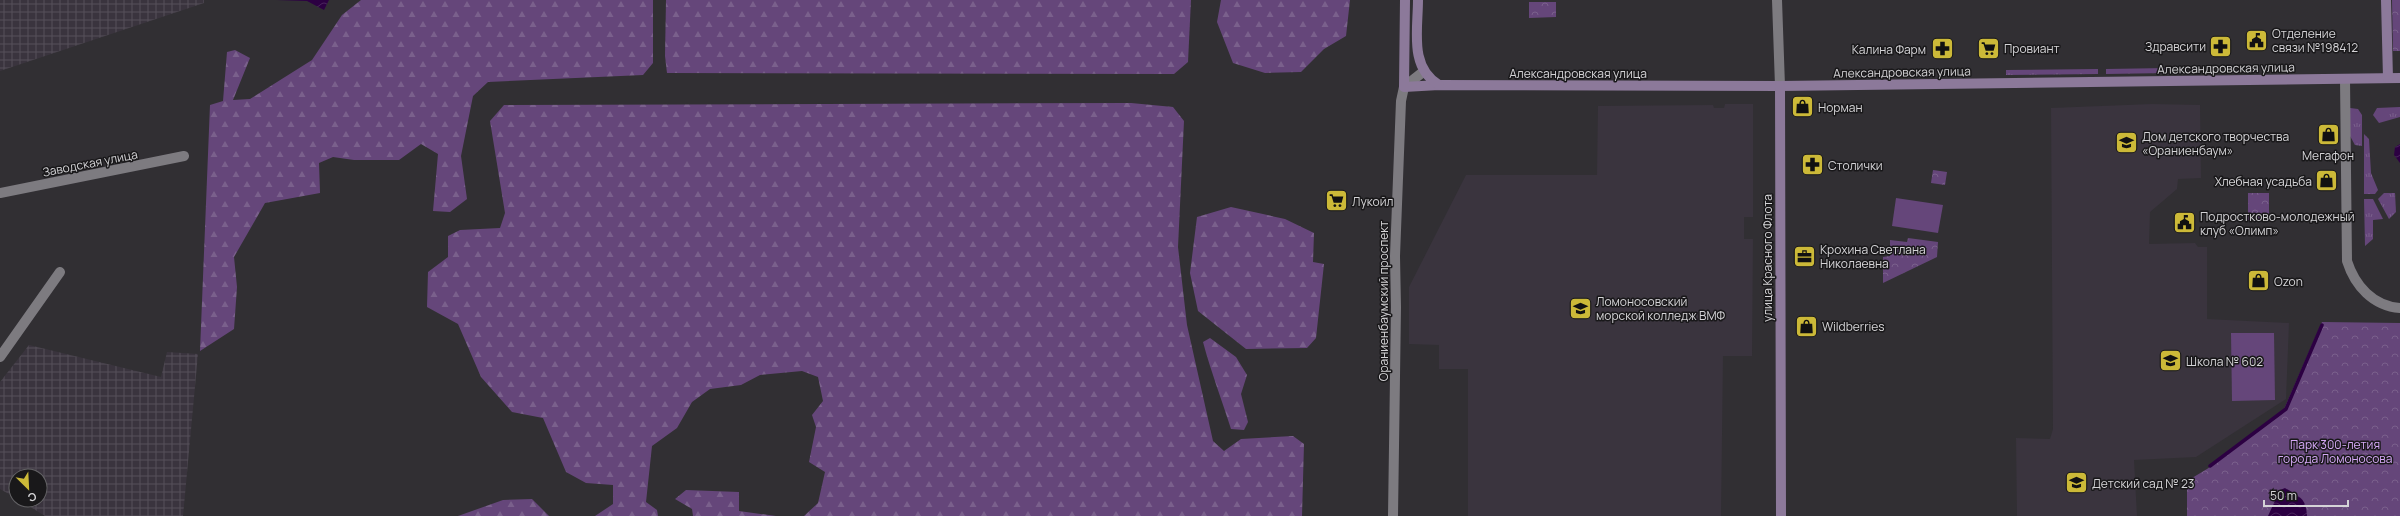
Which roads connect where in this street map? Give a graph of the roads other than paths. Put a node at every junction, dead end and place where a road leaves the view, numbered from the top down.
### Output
1 (1405, 0) edge
2 (1418, 0) edge
3 (1777, 0) edge
4 (2386, 0) edge
5 (1424, 72) junction
6 (2388, 78) junction
7 (2400, 78) edge
8 (2345, 79) junction
9 (1439, 85) junction
10 (1780, 86) junction
11 (1404, 87) junction
12 (184, 156) dead end
13 (0, 193) edge
14 (60, 272) dead end
15 (2400, 308) edge
16 (0, 357) edge
17 (1393, 516) edge
18 (1781, 516) edge

1 - 11 main road, Ораниенбаумский проспект
2 - 5 main road
3 - 10 street, улица Красного Флота
4 - 6 main road
5 - 9 main road
5 - 11 street
6 - 7 main road, Александровская улица
6 - 8 main road, Александровская улица
8 - 10 main road, Александровская улица
8 - 15 street
9 - 10 main road, Александровская улица
9 - 11 main road, Александровская улица
10 - 18 main road, улица Красного Флота
11 - 17 street, Ораниенбаумский проспект
12 - 13 street, Заводская улица
14 - 16 street

